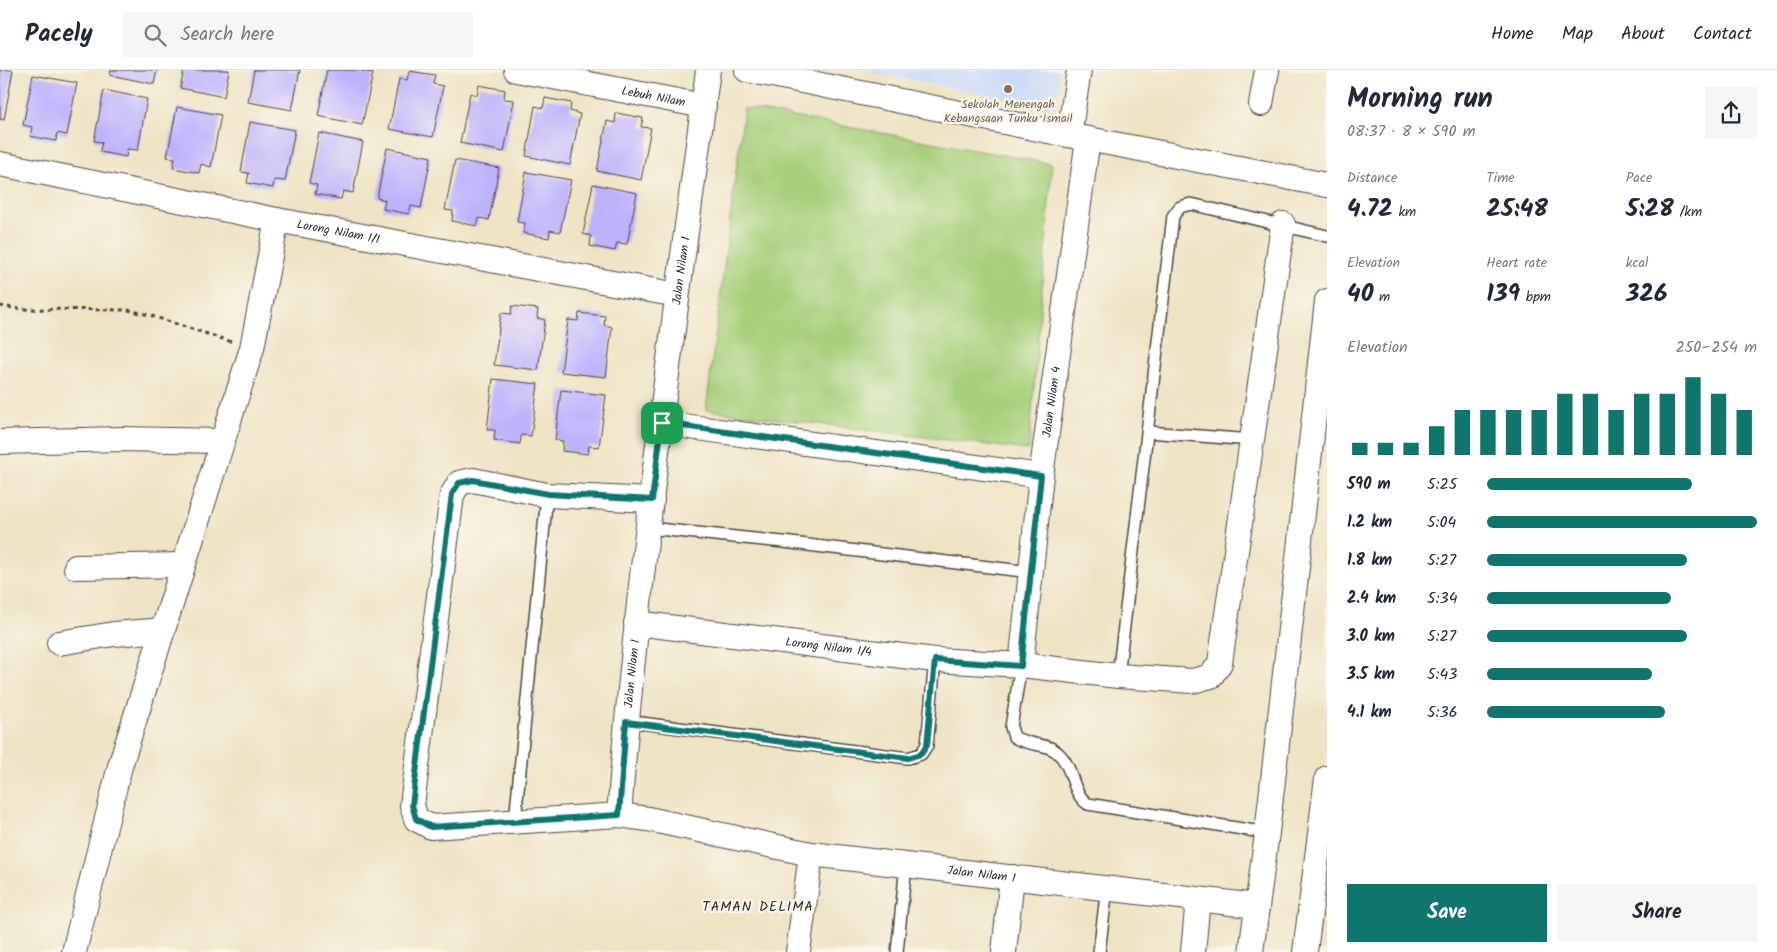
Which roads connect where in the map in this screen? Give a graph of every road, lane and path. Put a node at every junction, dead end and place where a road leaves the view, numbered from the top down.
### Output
1 (516, 70) edge
2 (708, 70) edge
3 (747, 70) edge
4 (1079, 70) edge
5 (1267, 70) edge
6 (1261, 104) dead end
7 (704, 106) junction
8 (1078, 137) junction
9 (0, 164) edge
10 (1327, 185) edge
11 (277, 220) junction
12 (1283, 224) junction
13 (1327, 236) edge
14 (677, 294) junction
15 (1327, 302) edge
16 (0, 306) edge
17 (252, 348) junction
18 (662, 423) junction
19 (1148, 432) junction
20 (1320, 439) edge
21 (1252, 440) junction
22 (222, 441) junction
23 (0, 442) edge
24 (1041, 476) junction
25 (548, 494) junction
26 (652, 500) junction
27 (648, 528) junction
28 (183, 564) junction
29 (76, 567) dead end
30 (1030, 572) junction
31 (636, 623) junction
32 (163, 630) junction
33 (58, 643) dead end
34 (935, 660) junction
35 (1021, 666) junction
36 (1118, 676) junction
37 (626, 722) junction
38 (1327, 778) edge
39 (619, 815) junction
40 (515, 820) junction
41 (1267, 833) junction
42 (811, 854) junction
43 (906, 865) junction
44 (1012, 876) junction
45 (1107, 888) junction
46 (1198, 899) junction
47 (1257, 906) junction
48 (74, 952) edge
49 (798, 952) edge
50 (897, 952) edge
51 (1004, 952) edge
52 (1099, 952) edge
53 (1193, 952) edge
54 (1251, 952) edge
55 (1306, 952) edge

1 - 7 street, Lebuh Nilam
2 - 7 street, Jalan Nilam 1
3 - 8 street
4 - 8 street, Jalan Nilam 4
5 - 6 street
7 - 14 street, Jalan Nilam 1
8 - 10 street
8 - 24 street, Jalan Nilam 4
9 - 11 street, Lorong Nilam 1/1
11 - 14 street, Lorong Nilam 1/1
11 - 17 street
12 - 13 lane
12 - 19 lane
12 - 21 street, Lorong Nilam 1/4
14 - 18 street, Jalan Nilam 1
15 - 20 street
16 - 17 path
17 - 22 street
18 - 24 street
18 - 26 street, Jalan Nilam 1
19 - 21 lane
19 - 36 lane
20 - 41 street
21 - 36 street, Lorong Nilam 1/4
22 - 23 street
22 - 28 street
24 - 30 street, Jalan Nilam 4
25 - 26 street
25 - 40 lane
25 - 40 street
26 - 27 street, Jalan Nilam 1
27 - 30 lane
27 - 31 street, Jalan Nilam 1
28 - 29 street
28 - 32 street
30 - 35 street, Jalan Nilam 4
31 - 34 street, Lorong Nilam 1/4
31 - 37 street, Jalan Nilam 1
32 - 33 street
32 - 48 street
34 - 35 street, Lorong Nilam 1/4
34 - 37 lane
35 - 36 street, Lorong Nilam 1/4
35 - 41 lane
37 - 39 street, Jalan Nilam 1
38 - 55 street
39 - 40 street
39 - 42 street, Jalan Nilam 1
41 - 47 street
42 - 43 street, Jalan Nilam 1
42 - 49 street
43 - 44 street, Jalan Nilam 1
43 - 50 lane
44 - 45 street, Jalan Nilam 1
44 - 51 street
45 - 46 street, Jalan Nilam 1
45 - 52 lane
46 - 47 street, Jalan Nilam 1
46 - 53 street
47 - 54 street

